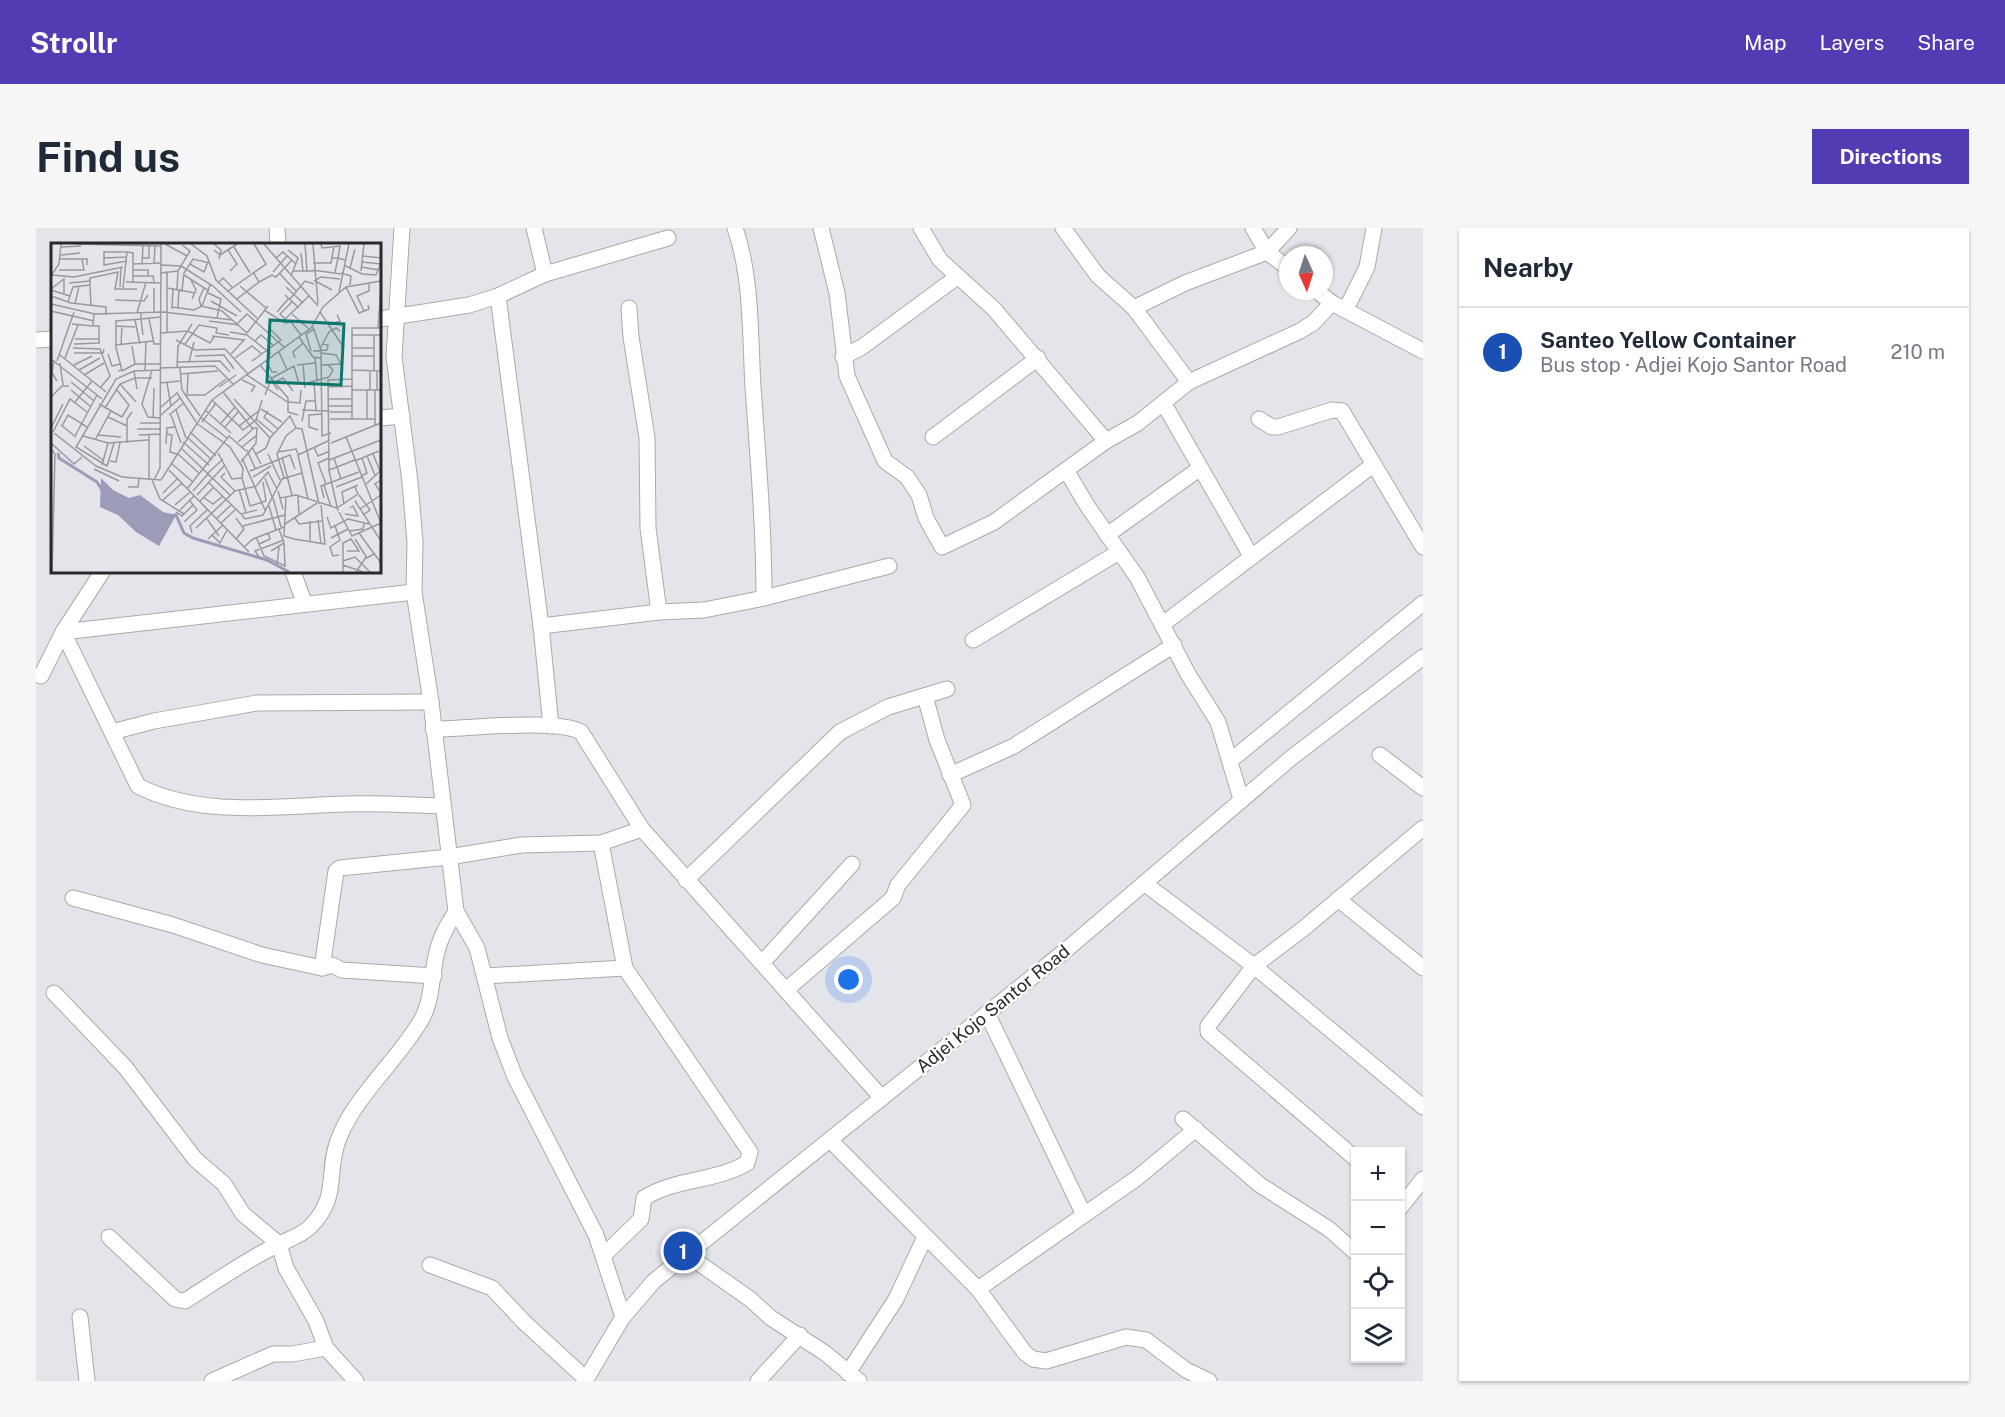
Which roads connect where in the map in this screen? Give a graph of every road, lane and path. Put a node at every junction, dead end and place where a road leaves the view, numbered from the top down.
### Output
1 (277, 228) edge
2 (402, 228) edge
3 (534, 228) edge
4 (735, 228) edge
5 (821, 228) edge
6 (921, 228) edge
7 (1253, 228) edge
8 (1289, 228) edge
9 (1374, 228) edge
10 (1070, 230) edge
11 (668, 238) dead end
12 (278, 243) edge
13 (1267, 252) junction
14 (1279, 261) edge
15 (545, 274) junction
16 (957, 277) junction
17 (498, 296) junction
18 (1328, 300) edge
19 (1332, 303) junction
20 (629, 308) dead end
21 (1134, 308) junction
22 (1346, 309) junction
23 (395, 315) junction
24 (381, 319) edge
25 (51, 339) edge
26 (36, 340) edge
27 (1423, 351) edge
28 (843, 357) junction
29 (1038, 358) junction
30 (1189, 382) junction
31 (1164, 404) junction
32 (402, 416) junction
33 (381, 417) edge
34 (1259, 419) dead end
35 (933, 437) dead end
36 (1107, 441) junction
37 (1373, 465) junction
38 (1199, 469) junction
39 (1066, 470) junction
40 (1107, 535) junction
41 (1423, 547) edge
42 (1119, 552) junction
43 (1251, 556) junction
44 (890, 566) dead end
45 (101, 573) edge
46 (293, 573) edge
47 (414, 592) junction
48 (764, 598) junction
49 (304, 602) junction
50 (1423, 603) edge
51 (659, 612) junction
52 (1163, 624) junction
53 (541, 626) junction
54 (63, 632) junction
55 (974, 640) dead end
56 (1174, 645) junction
57 (1423, 657) edge
58 (41, 676) dead end
59 (947, 689) dead end
60 (925, 696) junction
61 (431, 702) junction
62 (551, 726) junction
63 (433, 729) junction
64 (112, 732) junction
65 (1380, 755) dead end
66 (1230, 760) junction
67 (950, 775) junction
68 (1423, 788) edge
69 (1241, 799) junction
70 (442, 806) junction
71 (1423, 828) edge
72 (642, 830) junction
73 (601, 843) junction
74 (449, 857) junction
75 (852, 864) dead end
76 (686, 880) junction
77 (1144, 883) junction
78 (73, 898) dead end
79 (1338, 899) junction
80 (456, 910) junction
81 (762, 963) junction
82 (1254, 966) junction
83 (322, 968) junction
84 (624, 968) junction
85 (1423, 968) edge
86 (434, 976) junction
87 (485, 976) junction
88 (786, 990) junction
89 (54, 993) dead end
90 (987, 1013) junction
91 (882, 1098) junction
92 (1423, 1107) edge
93 (1183, 1119) dead end
94 (1196, 1129) junction
95 (830, 1140) junction
96 (1351, 1155) edge
97 (1423, 1179) edge
98 (1405, 1199) edge
99 (1084, 1215) junction
100 (109, 1237) dead end
101 (925, 1237) junction
102 (279, 1244) junction
103 (1351, 1249) edge
104 (686, 1254) junction
105 (604, 1255) junction
106 (430, 1265) dead end
107 (978, 1289) junction
108 (80, 1317) dead end
109 (623, 1317) junction
110 (800, 1335) junction
111 (326, 1348) junction
112 (1182, 1376) edge
113 (854, 1377) edge
114 (586, 1380) edge
115 (87, 1381) edge
116 (212, 1381) edge
117 (356, 1381) edge
118 (758, 1381) edge
119 (1209, 1381) edge

1 - 12 street
2 - 23 street
3 - 15 street
4 - 48 street
5 - 28 street
6 - 16 street
7 - 13 street
8 - 13 street
9 - 22 street
10 - 21 street
11 - 15 street
13 - 14 street
13 - 21 street
15 - 17 street
16 - 28 street
16 - 29 street
17 - 23 street
17 - 53 street
18 - 19 street
19 - 22 street
19 - 30 street
20 - 51 street
21 - 30 street
22 - 27 street
23 - 24 street
23 - 32 street
25 - 26 street
28 - 39 street
29 - 35 street
29 - 36 street
30 - 31 street
31 - 36 street
31 - 38 street
32 - 33 street
32 - 47 street
34 - 37 street
36 - 39 street
37 - 41 street
37 - 43 street
38 - 40 street
38 - 43 street
39 - 40 street
40 - 42 street
42 - 52 street
42 - 55 street
43 - 52 street
44 - 48 street
45 - 54 street
46 - 49 street
47 - 49 street
47 - 61 street
48 - 51 street
49 - 54 street
50 - 66 street
51 - 53 street
52 - 56 street
53 - 62 street
54 - 58 street
54 - 64 street
56 - 66 street
56 - 67 street
57 - 69 street, Adjei Kojo Santor Road
59 - 60 street
60 - 67 street
60 - 76 street
61 - 63 street
61 - 64 street
62 - 63 street
62 - 72 street
63 - 70 street
64 - 70 street
65 - 68 street
66 - 69 street
67 - 88 street
69 - 77 street, Adjei Kojo Santor Road
70 - 74 street
71 - 79 street
72 - 73 street
72 - 76 street
73 - 74 street
73 - 84 street
74 - 80 street
74 - 83 street
75 - 81 street
76 - 81 street
77 - 82 street
77 - 90 street, Adjei Kojo Santor Road
78 - 83 street
79 - 82 street
79 - 85 street
80 - 86 street
80 - 87 street
81 - 88 street
82 - 92 street
82 - 96 street
83 - 86 street
84 - 87 street
84 - 105 street
86 - 102 street
87 - 105 street
88 - 91 street
89 - 102 street
90 - 91 street, Adjei Kojo Santor Road
90 - 99 street
91 - 95 street, Adjei Kojo Santor Road
93 - 94 street
94 - 99 street
94 - 103 street
95 - 101 street
95 - 104 street, Adjei Kojo Santor Road
97 - 98 street
99 - 107 street
100 - 102 street
101 - 107 street
101 - 113 street
102 - 111 street
104 - 109 street, Adjei Kojo Santor Road
104 - 110 street
105 - 109 street
106 - 114 street
107 - 112 street
108 - 115 street
109 - 114 street, Adjei Kojo Santor Road
110 - 113 street
110 - 118 street
111 - 116 street
111 - 117 street
112 - 119 street

